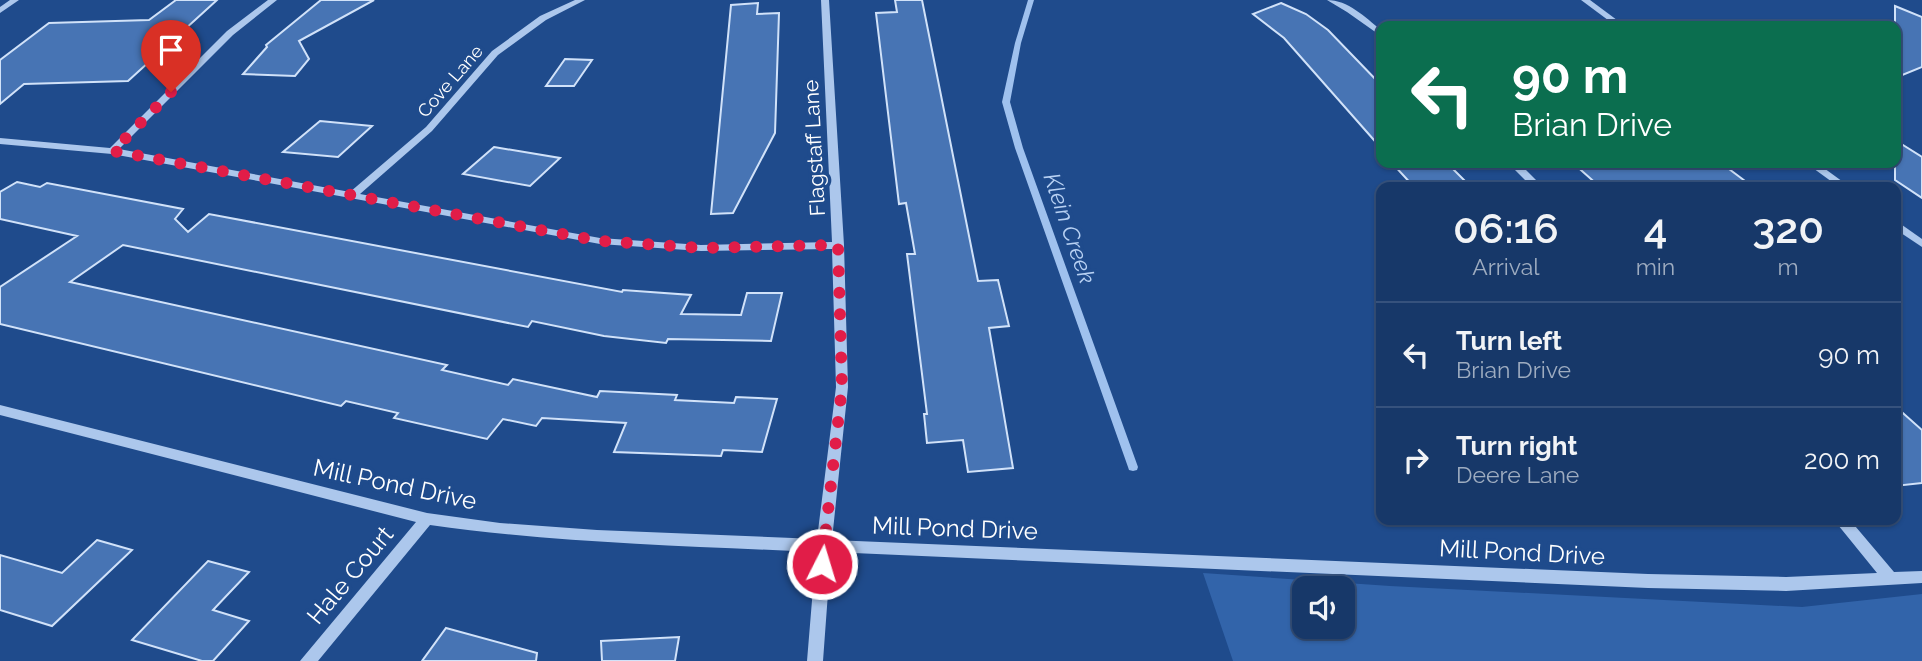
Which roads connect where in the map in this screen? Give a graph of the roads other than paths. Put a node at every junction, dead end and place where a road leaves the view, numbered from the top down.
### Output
1 (15, 0) edge
2 (273, 0) edge
3 (581, 0) edge
4 (825, 0) edge
5 (1331, 0) edge
6 (1585, 0) edge
7 (0, 11) edge
8 (1614, 21) edge
9 (1376, 30) edge
10 (0, 141) edge
11 (113, 151) junction
12 (1518, 168) edge
13 (1818, 168) edge
14 (1533, 182) edge
15 (1838, 182) edge
16 (351, 196) junction
17 (1901, 228) edge
18 (1922, 244) edge
19 (838, 245) junction
20 (0, 410) edge
21 (427, 519) junction
22 (1845, 525) edge
23 (824, 545) junction
24 (1922, 576) edge
25 (1891, 579) junction
26 (308, 661) edge
27 (815, 661) edge

1 - 7 street
2 - 11 street
3 - 16 street, Cove Lane
4 - 19 street, Flagstaff Lane
5 - 9 street
6 - 8 street
10 - 11 street
11 - 16 street
12 - 14 street
13 - 15 street
16 - 19 street
17 - 18 street
19 - 23 street, Flagstaff Lane
20 - 21 street, Mill Pond Drive
21 - 23 street, Mill Pond Drive
21 - 26 street, Hale Court
22 - 25 street
23 - 25 street, Mill Pond Drive
23 - 27 street, Flagstaff Lane
24 - 25 street, Mill Pond Drive

